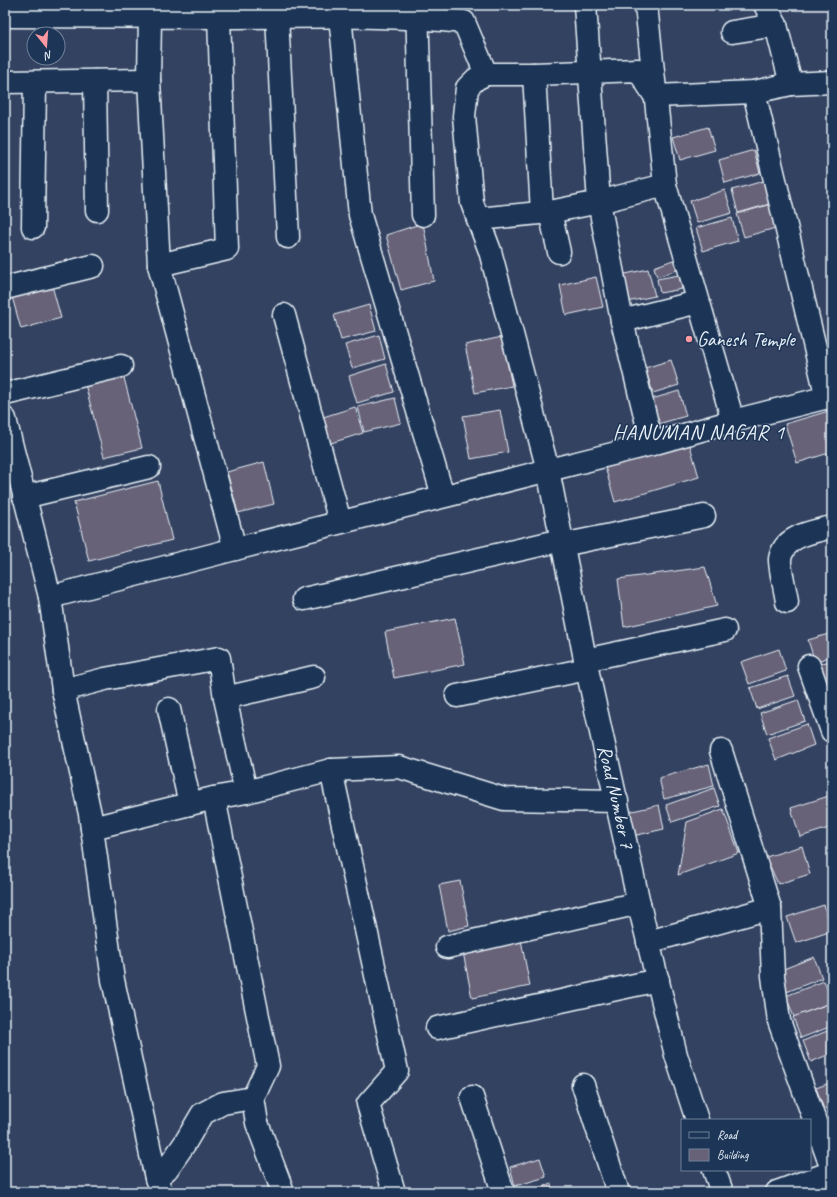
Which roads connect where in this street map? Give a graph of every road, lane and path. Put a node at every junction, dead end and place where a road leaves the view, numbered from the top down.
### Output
1 (585, 5) edge
2 (646, 5) edge
3 (765, 5) edge
4 (341, 10) edge
5 (417, 11) edge
6 (468, 13) edge
7 (5, 16) edge
8 (150, 16) junction
9 (277, 16) junction
10 (219, 17) junction
11 (776, 25) junction
12 (732, 32) dead end
13 (590, 71) junction
14 (486, 74) junction
15 (534, 74) junction
16 (149, 80) junction
17 (95, 81) junction
18 (5, 82) edge
19 (35, 82) junction
20 (832, 82) edge
21 (791, 84) junction
22 (754, 92) junction
23 (655, 96) junction
24 (665, 185) junction
25 (599, 202) junction
26 (97, 210) dead end
27 (546, 212) junction
28 (423, 215) dead end
29 (478, 219) junction
30 (33, 227) dead end
31 (288, 237) dead end
32 (559, 252) dead end
33 (159, 265) junction
34 (93, 266) dead end
35 (5, 288) edge
36 (698, 302) junction
37 (284, 315) dead end
38 (622, 321) junction
39 (122, 366) dead end
40 (5, 394) edge
41 (830, 397) edge
42 (5, 419) edge
43 (733, 421) junction
44 (652, 444) junction
45 (149, 467) dead end
46 (548, 470) junction
47 (443, 496) junction
48 (24, 497) junction
49 (704, 516) dead end
50 (340, 522) junction
51 (832, 527) edge
52 (562, 543) junction
53 (235, 549) junction
54 (50, 598) junction
55 (304, 599) dead end
56 (787, 602) dead end
57 (725, 630) dead end
58 (586, 664) junction
59 (809, 666) dead end
60 (314, 677) dead end
61 (63, 690) junction
62 (457, 696) dead end
63 (225, 698) junction
64 (169, 709) dead end
65 (832, 731) edge
66 (721, 751) dead end
67 (331, 770) junction
68 (246, 792) junction
69 (214, 798) junction
70 (617, 801) junction
71 (190, 804) junction
72 (92, 828) junction
73 (639, 903) junction
74 (770, 908) junction
75 (648, 942) junction
76 (447, 947) dead end
77 (658, 980) junction
78 (437, 1028) dead end
79 (583, 1085) dead end
80 (472, 1097) dead end
81 (254, 1098) junction
82 (698, 1119) edge
83 (832, 1170) edge
84 (714, 1171) edge
85 (158, 1185) edge
86 (283, 1192) edge
87 (394, 1192) edge
88 (502, 1192) edge
89 (618, 1192) edge
90 (722, 1192) edge
91 (777, 1192) edge

1 - 13 street
2 - 23 street
3 - 11 street
4 - 5 street
4 - 9 street
4 - 47 street
5 - 6 street
5 - 28 street
6 - 14 street
7 - 8 street
8 - 10 street
8 - 16 street
9 - 10 street
9 - 31 street
10 - 33 street
11 - 12 street
11 - 21 street
13 - 15 street
13 - 23 street
13 - 25 street
14 - 15 street
14 - 29 street, Road Number 7
15 - 27 street
16 - 17 street
16 - 33 street
17 - 19 street
17 - 26 street
18 - 19 street
19 - 30 street
20 - 21 street
21 - 22 street
22 - 23 street
22 - 41 street
23 - 24 street
24 - 25 street
24 - 36 street
25 - 27 street
25 - 38 street
27 - 29 street
27 - 32 street
29 - 46 street, Road Number 7
33 - 53 street
34 - 35 street
36 - 38 street
36 - 43 street
37 - 50 street
38 - 44 street
39 - 40 street
41 - 43 street
42 - 48 street
43 - 44 street
44 - 46 street
45 - 48 street
46 - 47 street
46 - 52 street, Road Number 7
47 - 50 street
48 - 54 street
49 - 52 street
50 - 53 street
51 - 56 street
52 - 55 street
52 - 58 street, Road Number 7
53 - 54 street
54 - 61 street
57 - 58 street
58 - 62 street
58 - 70 street, Road Number 7
59 - 65 street
60 - 63 street
61 - 63 street
61 - 72 street
63 - 68 street
64 - 71 street
66 - 74 street
67 - 68 street
67 - 70 street
67 - 87 street
68 - 69 street
69 - 71 street
69 - 81 street
70 - 73 street, Road Number 7
71 - 72 street
72 - 85 street
73 - 75 street, Road Number 7
73 - 76 street
74 - 75 street
74 - 83 street
75 - 77 street, Road Number 7
77 - 78 street
77 - 82 street, Road Number 7
79 - 89 street
80 - 88 street
81 - 85 street
81 - 86 street
83 - 91 street
84 - 90 street

